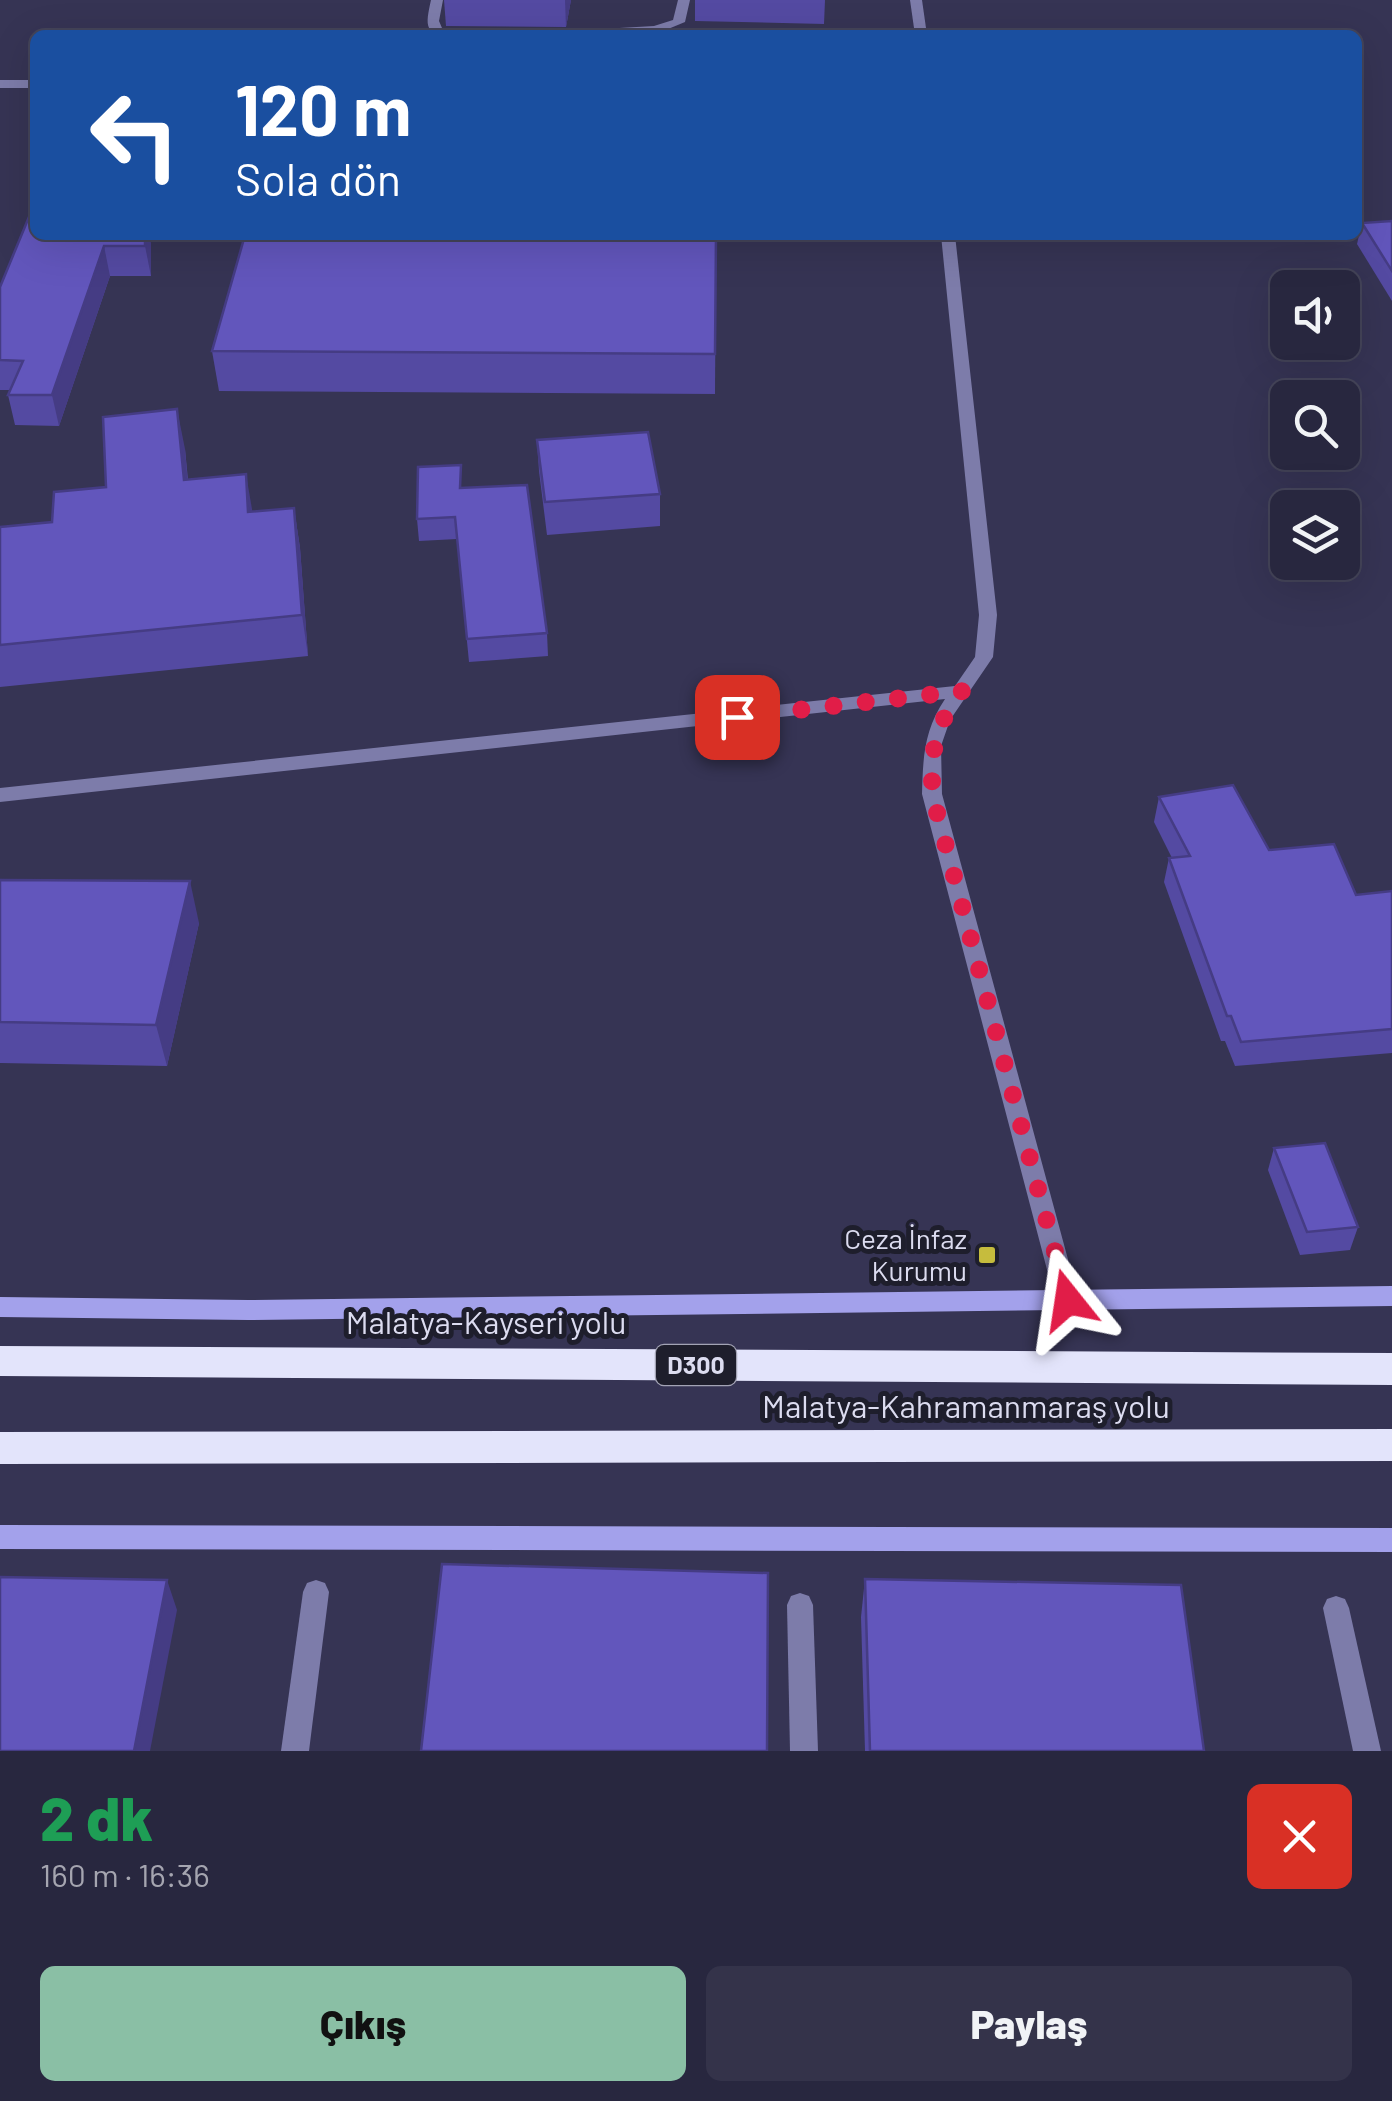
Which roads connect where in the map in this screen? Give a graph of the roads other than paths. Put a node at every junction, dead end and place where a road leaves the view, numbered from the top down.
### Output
1 (437, 0) edge
2 (684, 0) edge
3 (916, 0) edge
4 (436, 30) edge
5 (656, 30) edge
6 (920, 30) edge
7 (0, 84) edge
8 (30, 84) edge
9 (949, 240) edge
10 (962, 691) junction
11 (0, 795) edge
12 (1392, 1296) edge
13 (1068, 1300) junction
14 (0, 1306) edge
15 (0, 1361) edge
16 (1392, 1369) edge
17 (1392, 1445) edge
18 (0, 1448) edge
19 (0, 1537) edge
20 (1392, 1540) edge
21 (316, 1592) dead end
22 (800, 1605) dead end
23 (1336, 1608) dead end
24 (294, 1751) edge
25 (804, 1751) edge
26 (1367, 1751) edge

1 - 4 street
2 - 5 street
3 - 6 street
7 - 8 street
9 - 10 street
10 - 11 street
10 - 13 street
12 - 13 street
13 - 14 street
15 - 16 highway, Malatya-Kayseri yolu / D300
17 - 18 highway, Malatya-Kahramanmaraş yolu
19 - 20 street
21 - 24 street
22 - 25 street
23 - 26 street

